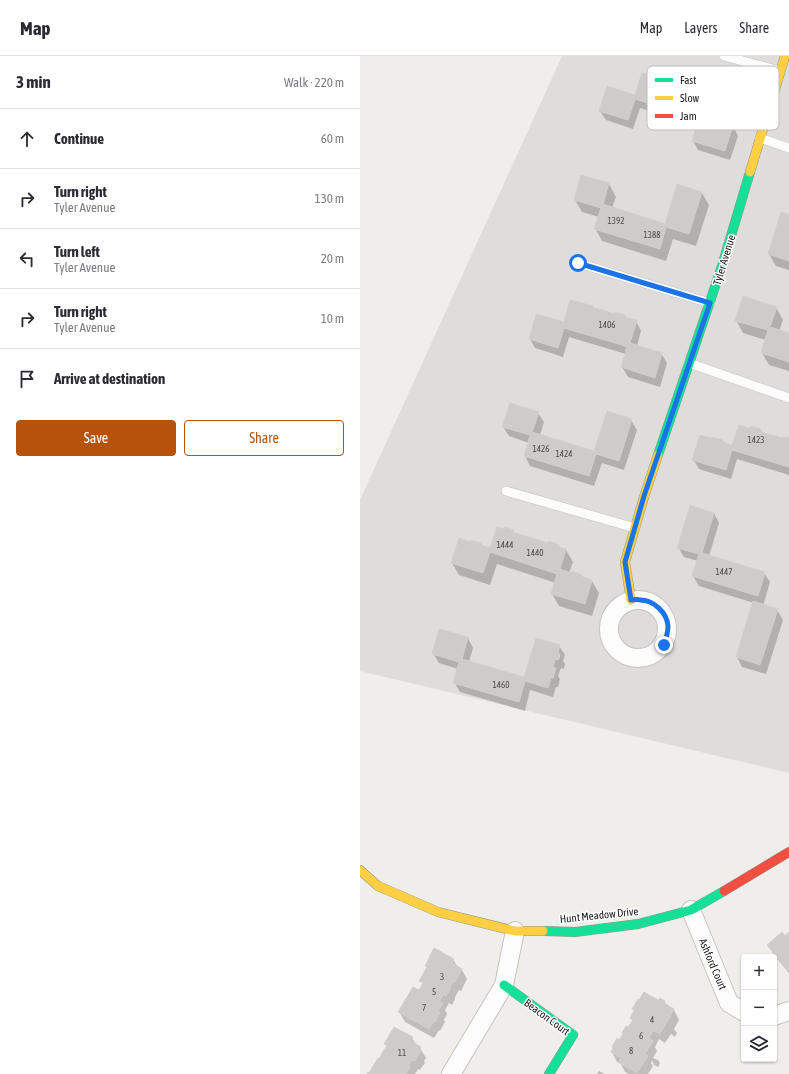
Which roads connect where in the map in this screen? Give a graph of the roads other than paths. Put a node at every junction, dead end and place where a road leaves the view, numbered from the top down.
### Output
1 (724, 56) edge
2 (785, 56) edge
3 (761, 66) edge
4 (780, 71) joint
5 (779, 74) edge
6 (762, 130) edge
7 (760, 138) junction
8 (789, 148) edge
9 (578, 263) dead end
10 (710, 303) junction
11 (689, 363) junction
12 (789, 398) edge
13 (506, 491) dead end
14 (635, 528) junction
15 (631, 600) dead end
16 (789, 852) edge
17 (360, 870) edge
18 (691, 910) junction
19 (515, 931) junction
20 (504, 985) junction
21 (741, 1010) edge
22 (789, 1011) edge
23 (777, 1015) edge
24 (451, 1074) edge
25 (549, 1074) edge

1 - 3 lane
2 - 4 street, Tyler Avenue
4 - 5 street, Tyler Avenue
6 - 7 street, Tyler Avenue
7 - 8 lane
7 - 10 street, Tyler Avenue
9 - 10 lane
10 - 11 street, Tyler Avenue
11 - 12 lane
11 - 14 street, Tyler Avenue
13 - 14 lane
14 - 15 street, Tyler Avenue
16 - 18 street, Hunt Meadow Drive
17 - 19 street, Hunt Meadow Drive
18 - 19 street, Hunt Meadow Drive
18 - 21 street, Ashford Court
19 - 20 street
20 - 24 street
20 - 25 street, Beacon Court
22 - 23 street

